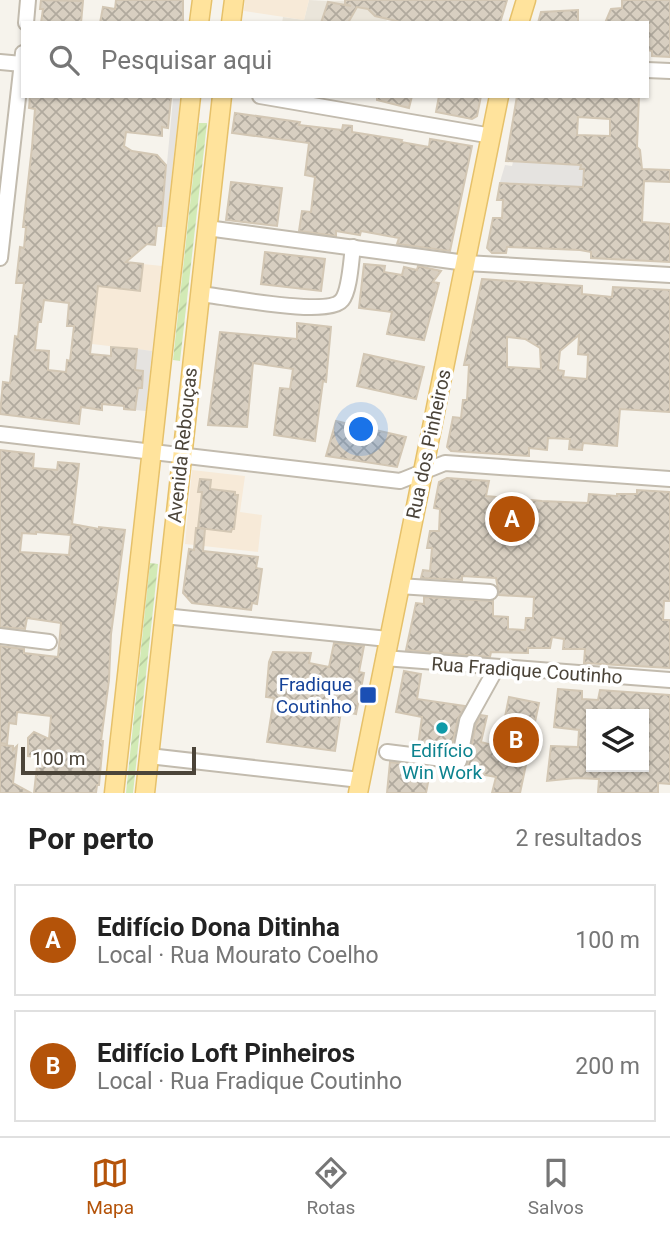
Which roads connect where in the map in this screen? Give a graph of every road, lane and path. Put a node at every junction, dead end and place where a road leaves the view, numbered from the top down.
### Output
1 (28, 0) edge
2 (202, 0) edge
3 (234, 0) edge
4 (526, 0) edge
5 (26, 21) edge
6 (199, 21) edge
7 (231, 21) edge
8 (520, 21) edge
9 (21, 58) edge
10 (0, 62) edge
11 (21, 66) edge
12 (649, 70) edge
13 (670, 71) edge
14 (191, 98) edge
15 (222, 98) edge
16 (272, 98) edge
17 (499, 98) edge
18 (492, 136) junction
19 (2, 218) edge
20 (206, 228) junction
21 (1, 236) edge
22 (353, 247) junction
23 (0, 258) edge
24 (466, 263) junction
25 (670, 275) edge
26 (199, 294) junction
27 (0, 433) edge
28 (150, 452) junction
29 (181, 455) junction
30 (421, 473) junction
31 (670, 478) edge
32 (398, 586) junction
33 (490, 592) dead end
34 (164, 616) junction
35 (0, 636) edge
36 (388, 639) junction
37 (49, 642) dead end
38 (384, 658) junction
39 (498, 667) junction
40 (670, 680) edge
41 (387, 752) dead end
42 (149, 756) junction
43 (359, 787) edge
44 (114, 793) edge
45 (145, 793) edge

1 - 5 street
2 - 6 main road
3 - 7 main road
4 - 8 main road
9 - 10 street
11 - 19 street
12 - 13 street
14 - 28 main road, Avenida Rebouças
15 - 20 main road, Avenida Rebouças
16 - 18 street
17 - 18 main road, Rua dos Pinheiros
18 - 24 main road, Rua dos Pinheiros
19 - 21 street
20 - 22 street
20 - 26 main road, Avenida Rebouças
21 - 23 street
22 - 24 street
22 - 26 street
24 - 25 street
24 - 30 main road, Rua dos Pinheiros
26 - 29 main road, Avenida Rebouças
27 - 28 street
28 - 29 street
28 - 44 main road, Avenida Rebouças
29 - 30 street
29 - 34 main road, Avenida Rebouças
30 - 31 street
30 - 32 main road, Rua dos Pinheiros
32 - 33 street
32 - 36 main road, Rua dos Pinheiros
34 - 36 street
34 - 42 main road, Avenida Rebouças
35 - 37 street
36 - 38 main road, Rua dos Pinheiros
38 - 39 street, Rua Fradique Coutinho
38 - 43 main road, Rua dos Pinheiros
39 - 40 street, Rua Fradique Coutinho
39 - 41 street
42 - 43 street
42 - 45 main road, Avenida Rebouças

